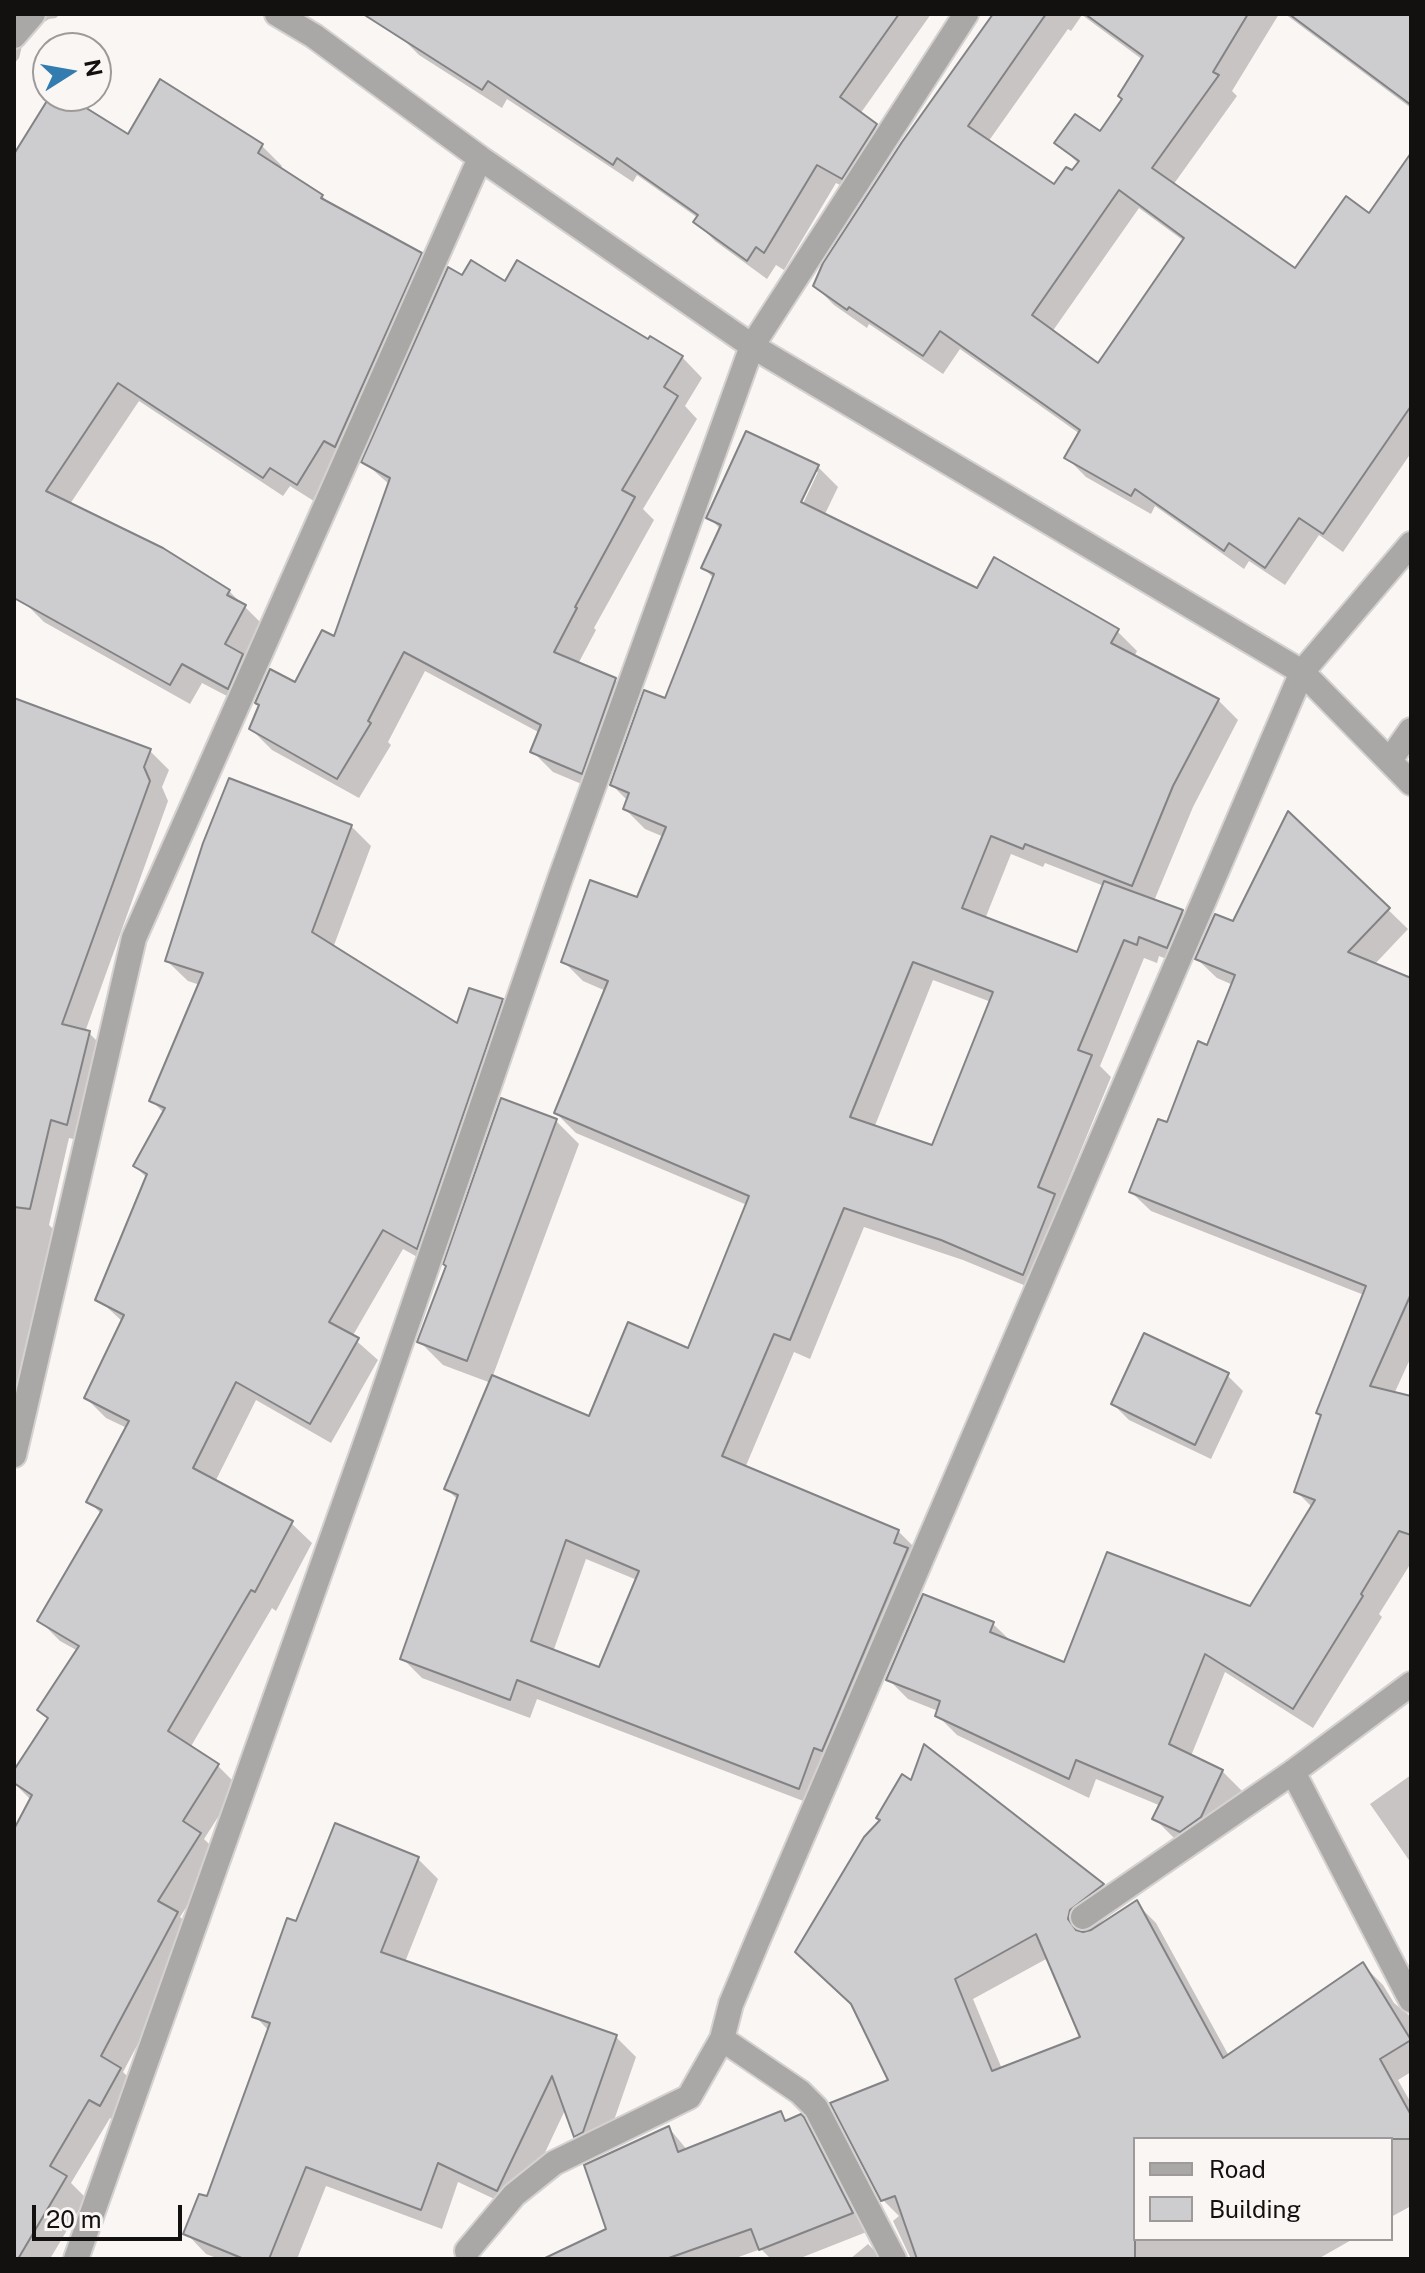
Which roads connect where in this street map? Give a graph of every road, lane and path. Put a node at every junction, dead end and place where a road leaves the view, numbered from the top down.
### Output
1 (33, 14) edge
2 (277, 14) edge
3 (966, 14) edge
4 (14, 36) edge
5 (480, 158) junction
6 (752, 346) junction
7 (1411, 544) edge
8 (1302, 672) junction
9 (1411, 730) edge
10 (1390, 760) junction
11 (1411, 783) edge
12 (14, 1455) edge
13 (1411, 1684) edge
14 (1293, 1772) junction
15 (1083, 1917) dead end
16 (1411, 2000) edge
17 (722, 2039) junction
18 (467, 2251) dead end
19 (76, 2259) edge
20 (894, 2259) edge

1 - 4 street
2 - 5 street
3 - 6 street
5 - 6 street
5 - 12 street
6 - 8 street
6 - 19 street
7 - 8 street
8 - 10 street
8 - 17 street
9 - 10 street
10 - 11 street
13 - 14 street
14 - 15 street
14 - 16 street
17 - 18 street
17 - 20 street

